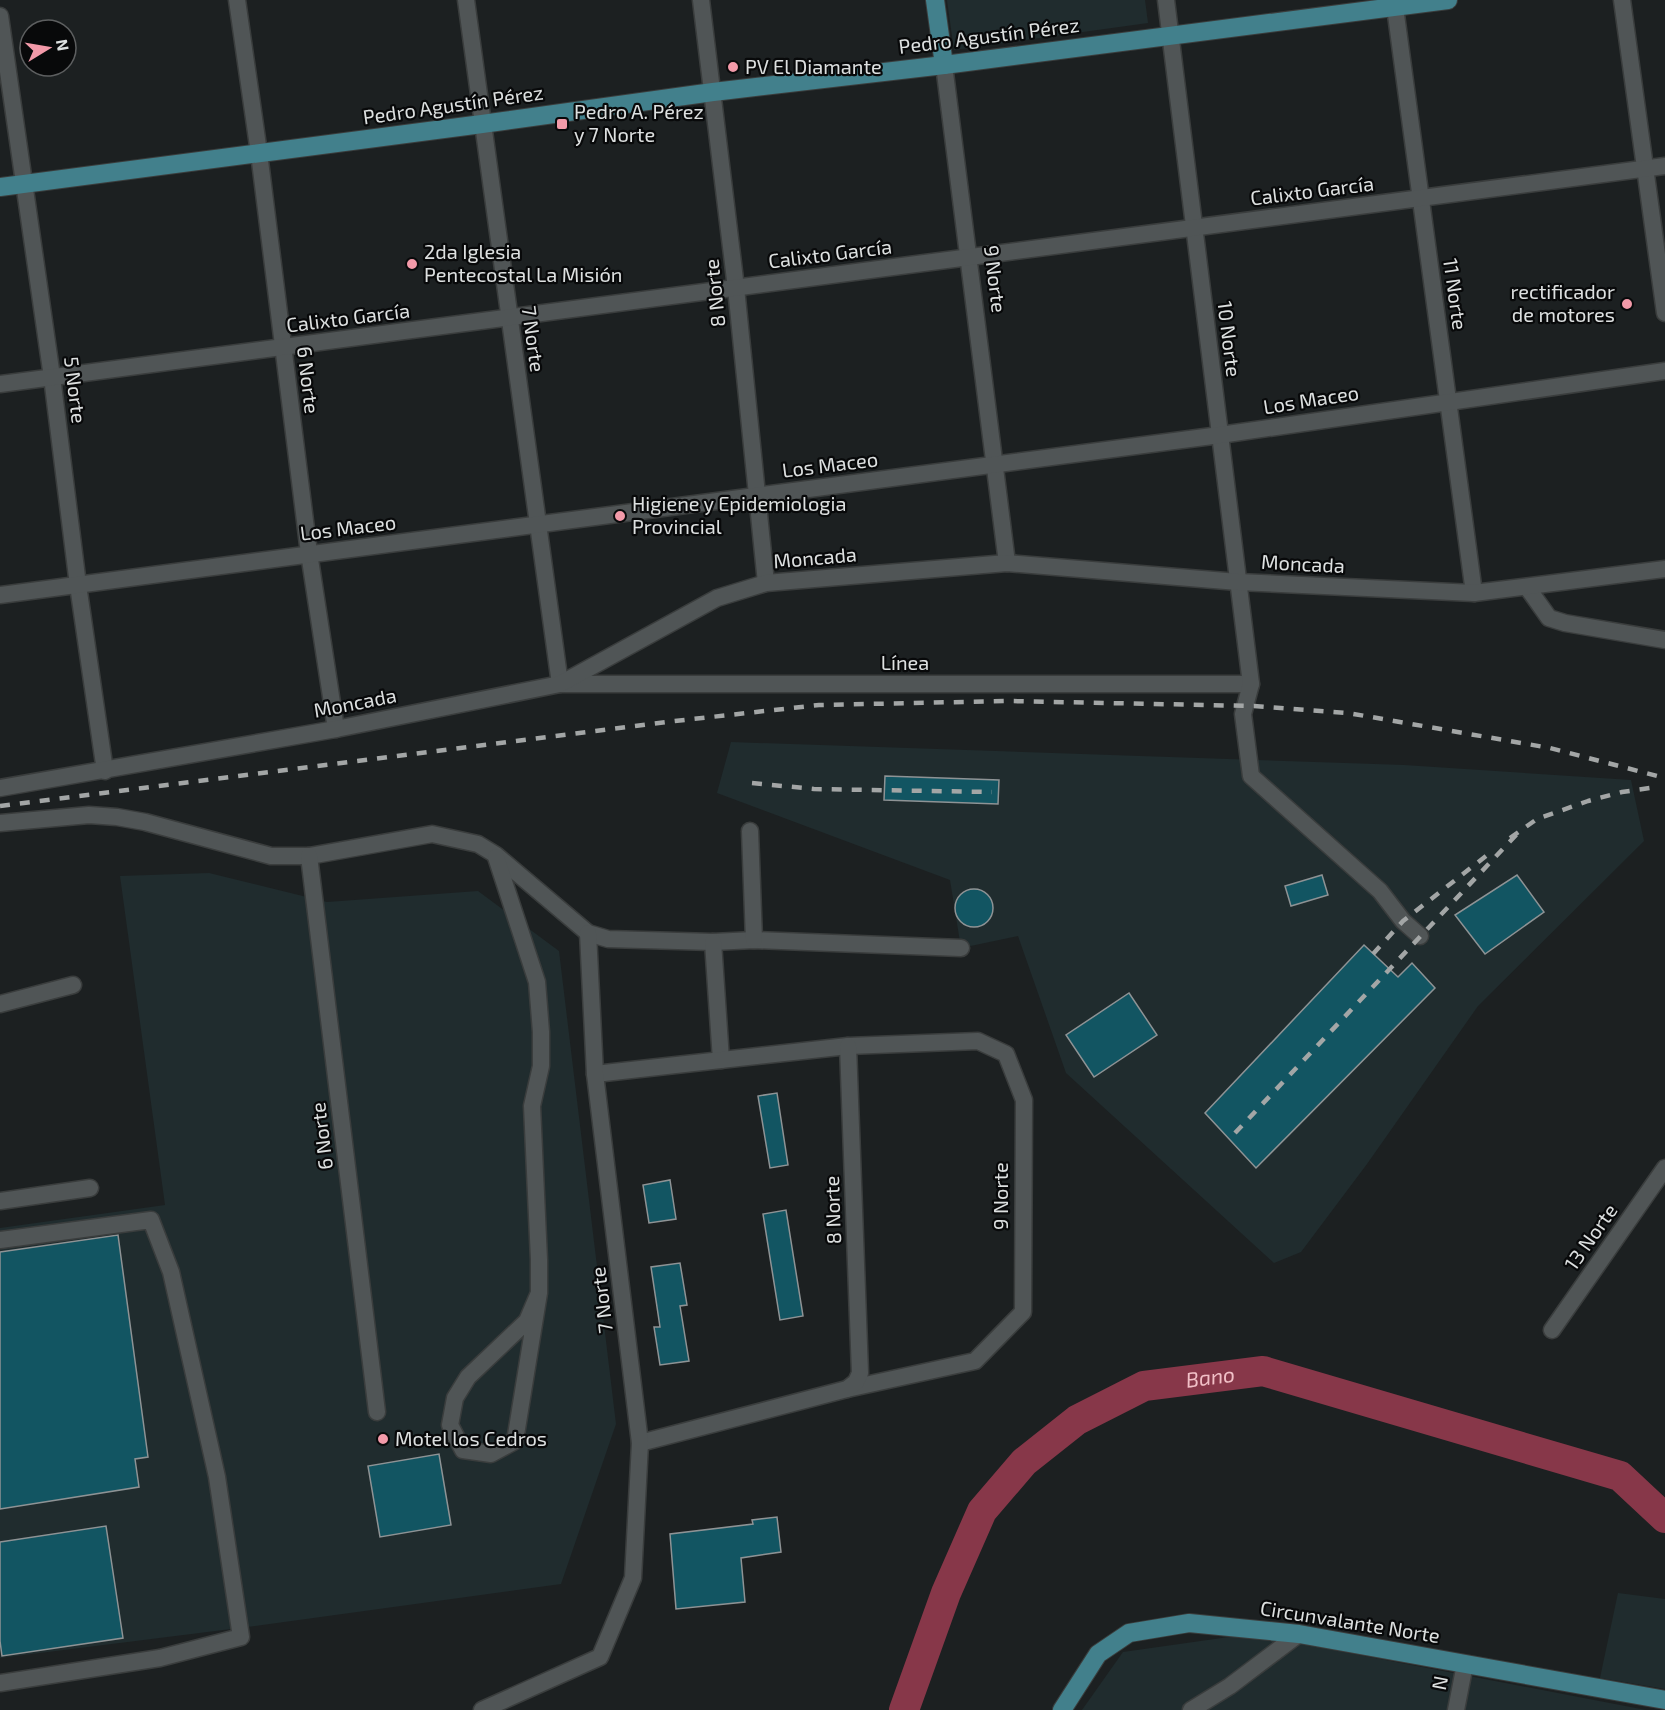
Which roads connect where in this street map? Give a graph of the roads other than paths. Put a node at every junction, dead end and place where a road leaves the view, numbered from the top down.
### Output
1 (237, 0) edge
2 (466, 0) edge
3 (701, 0) edge
4 (935, 0) edge
5 (1166, 0) edge
6 (1448, 0) edge
7 (1622, 0) edge
8 (1394, 3) edge
9 (0, 16) edge
10 (1170, 35) junction
11 (944, 65) junction
12 (713, 92) junction
13 (482, 124) junction
14 (259, 153) junction
15 (1665, 166) edge
16 (1645, 169) junction
17 (24, 183) junction
18 (0, 186) edge
19 (1421, 198) junction
20 (1194, 228) junction
21 (969, 257) junction
22 (736, 288) junction
23 (1665, 314) edge
24 (509, 318) junction
25 (283, 347) junction
26 (1665, 370) edge
27 (52, 377) junction
28 (0, 384) edge
29 (1449, 401) junction
30 (1220, 435) junction
31 (996, 464) junction
32 (757, 495) junction
33 (538, 526) junction
34 (309, 554) junction
35 (1007, 563) junction
36 (1665, 569) edge
37 (1238, 582) junction
38 (766, 583) junction
39 (78, 585) junction
40 (1527, 587) junction
41 (1474, 593) junction
42 (0, 595) edge
43 (1665, 640) edge
44 (560, 684) junction
45 (1251, 684) junction
46 (336, 729) junction
47 (105, 771) junction
48 (0, 788) edge
49 (0, 823) edge
50 (750, 831) dead end
51 (496, 855) junction
52 (309, 856) junction
53 (588, 933) junction
54 (1420, 936) dead end
55 (754, 940) junction
56 (713, 942) junction
57 (961, 948) dead end
58 (73, 985) dead end
59 (0, 1004) edge
60 (848, 1046) junction
61 (721, 1060) junction
62 (595, 1074) junction
63 (1665, 1168) edge
64 (90, 1188) dead end
65 (0, 1201) edge
66 (0, 1240) edge
67 (539, 1293) junction
68 (1552, 1330) dead end
69 (848, 1389) junction
70 (377, 1412) dead end
71 (640, 1443) junction
72 (1299, 1634) junction
73 (1466, 1664) junction
74 (0, 1683) edge
75 (1665, 1700) edge
76 (482, 1710) edge
77 (1062, 1710) edge
78 (1191, 1710) edge
79 (1456, 1710) edge

1 - 14 street, 6 Norte
2 - 13 street, 7 Norte
3 - 12 street, 8 Norte
4 - 11 main road, 9 Norte
5 - 10 street, 10 Norte
6 - 8 main road, Pedro Agustín Pérez
7 - 16 street
8 - 10 main road, Pedro Agustín Pérez
8 - 19 street, 11 Norte
9 - 17 street, 5 Norte
10 - 11 main road, Pedro Agustín Pérez
10 - 20 street, 10 Norte
11 - 12 main road, Pedro Agustín Pérez
11 - 21 street, 9 Norte
12 - 13 main road, Pedro Agustín Pérez
12 - 22 street, 8 Norte
13 - 14 main road, Pedro Agustín Pérez
13 - 24 street, 7 Norte
14 - 17 main road, Pedro Agustín Pérez
14 - 25 street, 6 Norte
15 - 16 street, Calixto García
16 - 19 street, Calixto García
16 - 23 street
17 - 18 main road, Pedro Agustín Pérez
17 - 27 street, 5 Norte
19 - 20 street, Calixto García
19 - 29 street, 11 Norte
20 - 21 street, Calixto García
20 - 30 street, 10 Norte
21 - 22 street, Calixto García
21 - 31 street, 9 Norte
22 - 24 street, Calixto García
22 - 32 street, 8 Norte
24 - 25 street, Calixto García
24 - 33 street, 7 Norte
25 - 27 street, Calixto García
25 - 34 street, 6 Norte
26 - 29 street, Los Maceo
27 - 28 street, Calixto García
27 - 39 street, 5 Norte
29 - 30 street, Los Maceo
29 - 41 street, 11 Norte
30 - 31 street, Los Maceo
30 - 37 street, 10 Norte
31 - 32 street, Los Maceo
31 - 35 street, 9 Norte
32 - 33 street, Los Maceo
32 - 38 street, 8 Norte
33 - 34 street, Los Maceo
33 - 44 street, 7 Norte
34 - 39 street, Los Maceo
34 - 46 street, 6 Norte
35 - 37 street, Moncada
35 - 38 street, Moncada
36 - 40 street, Moncada
37 - 41 street, Moncada
37 - 45 street, 10 Norte
38 - 44 street, Moncada
39 - 42 street, Los Maceo
39 - 47 street, 5 Norte
40 - 41 street, Moncada
40 - 43 street
44 - 45 street, Línea
44 - 46 street, Moncada
45 - 54 street
46 - 47 street, Moncada
47 - 48 street, Moncada
49 - 52 street
50 - 55 street
51 - 52 street
51 - 53 street
51 - 67 street
52 - 70 street, 6 Norte
53 - 56 street
53 - 62 street, 7 Norte
55 - 56 street
55 - 57 street
56 - 61 street
58 - 59 street
60 - 61 street
60 - 69 street, 8 Norte
60 - 69 street, 9 Norte
61 - 62 street
62 - 71 street, 7 Norte
63 - 68 street, 13 Norte
64 - 65 street
66 - 74 street
67 - 67 street
69 - 71 street, 9 Norte
71 - 76 street, 7 Norte
72 - 73 main road, Circunvalante Norte
72 - 77 main road, Circunvalante Norte
72 - 78 street
73 - 75 main road, Circunvalante Norte
73 - 79 street, N

